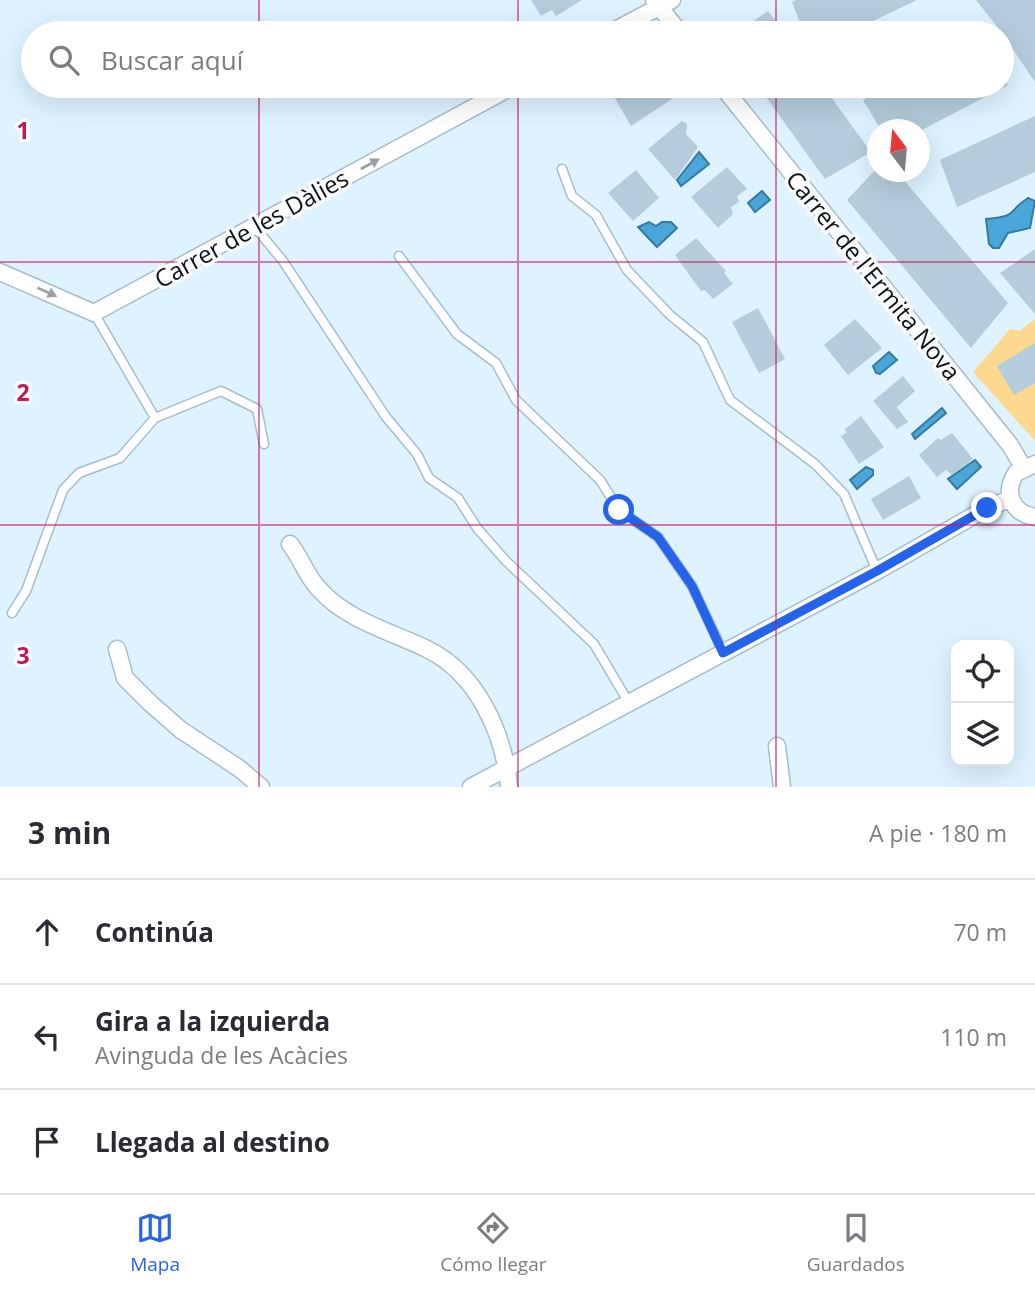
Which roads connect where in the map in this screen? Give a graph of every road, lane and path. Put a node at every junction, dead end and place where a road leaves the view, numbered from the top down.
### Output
1 (661, 2) edge
2 (630, 21) edge
3 (673, 21) edge
4 (491, 98) edge
5 (732, 98) edge
6 (562, 169) dead end
7 (254, 226) junction
8 (399, 256) dead end
9 (0, 272) edge
10 (94, 313) junction
11 (155, 418) junction
12 (264, 444) dead end
13 (1029, 465) edge
14 (1010, 499) junction
15 (1035, 517) edge
16 (290, 544) dead end
17 (877, 571) junction
18 (12, 613) dead end
19 (117, 649) dead end
20 (723, 653) junction
21 (629, 703) junction
22 (777, 746) dead end
23 (507, 767) junction
24 (261, 787) edge
25 (471, 787) edge
26 (509, 787) edge
27 (782, 787) edge

1 - 2 street
1 - 3 street
7 -> 4 street, Carrer de les Dàlies
5 - 13 street, Carrer de l'Ermita Nova
6 - 17 lane
7 - 10 street, Carrer de les Dàlies
7 - 21 lane
8 - 20 lane
9 -> 10 street
10 - 11 lane
11 - 12 lane
11 - 18 lane
13 - 14 street
14 - 15 street
14 - 17 street
16 - 23 street
17 - 20 street
19 - 24 street
20 - 21 street
21 - 23 street
22 - 27 street
23 - 25 street
23 - 26 street

